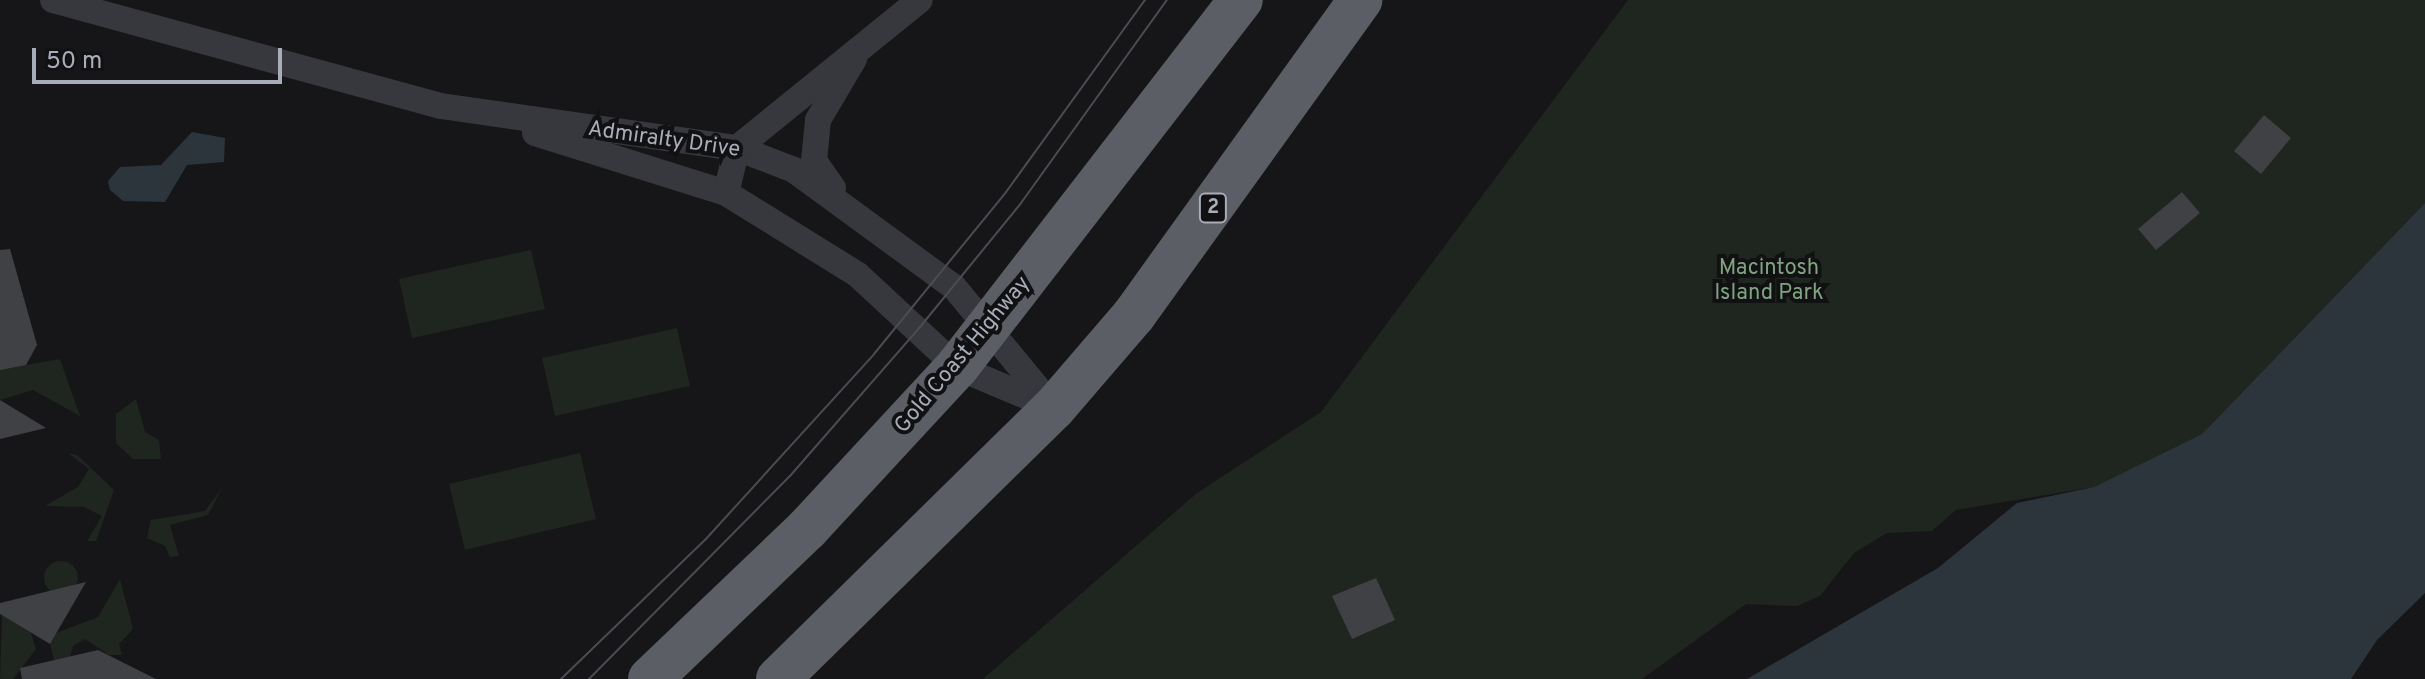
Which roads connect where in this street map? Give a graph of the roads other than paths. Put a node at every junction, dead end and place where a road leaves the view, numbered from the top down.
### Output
1 (53, 0) edge
2 (920, 0) edge
3 (1241, 0) edge
4 (1360, 0) edge
5 (861, 45) junction
6 (471, 111) junction
7 (737, 148) junction
8 (726, 193) junction
9 (840, 197) junction
10 (992, 325) junction
11 (957, 367) junction
12 (1054, 408) junction
13 (650, 679) edge
14 (778, 679) edge

1 - 6 street, Admiralty Drive
2 - 5 street
3 - 10 highway, Gold Coast Highway
4 - 12 highway, 2
5 - 7 street
5 - 9 street
6 - 7 street, Admiralty Drive
6 - 8 street, Admiralty Drive
7 - 8 street
7 - 9 street, Admiralty Drive
8 - 11 street, Admiralty Drive
9 - 10 street, Admiralty Drive
10 - 11 highway, Gold Coast Highway
10 - 12 street, Admiralty Drive
11 - 12 street, Admiralty Drive
11 - 13 highway, Gold Coast Highway
12 - 14 highway, 2

